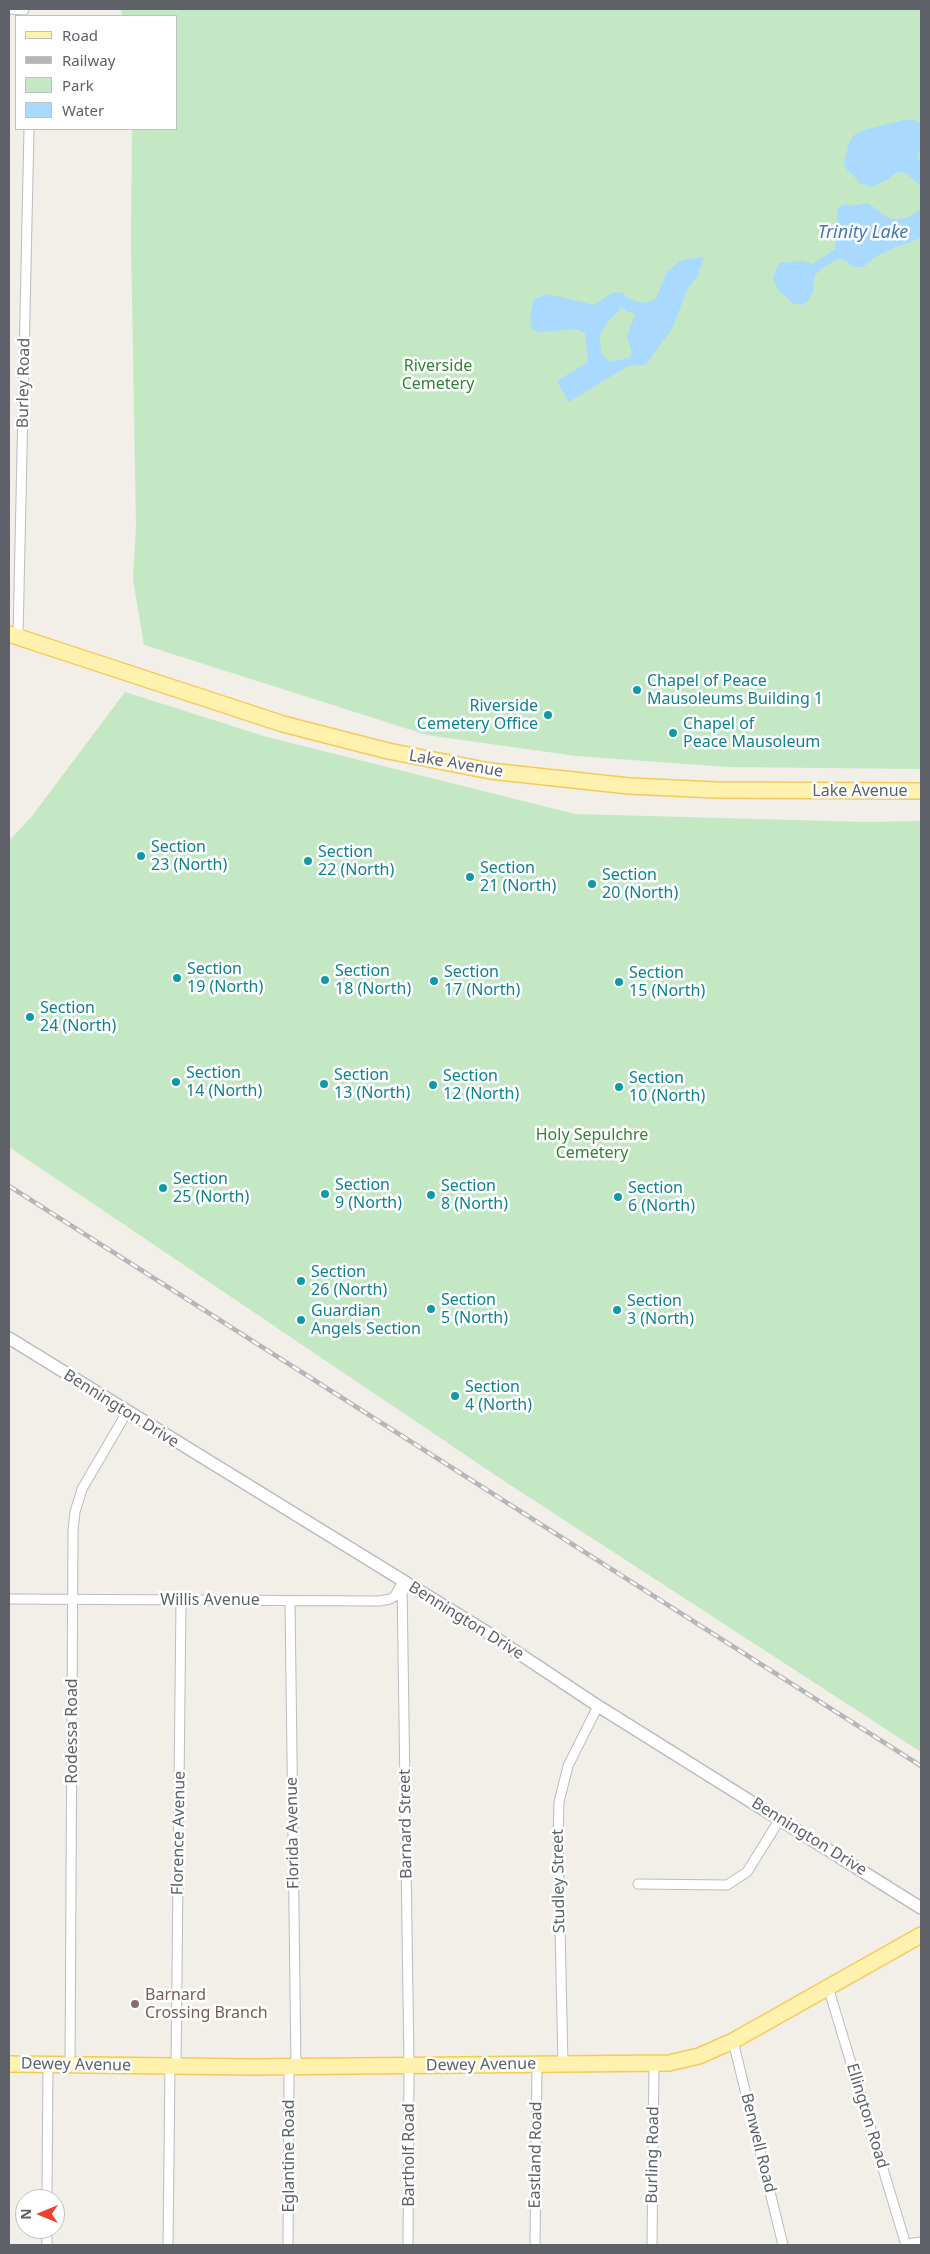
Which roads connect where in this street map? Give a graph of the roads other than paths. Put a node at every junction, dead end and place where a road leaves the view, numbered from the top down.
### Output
1 (9, 9) edge
2 (24, 12) edge
3 (29, 130) edge
4 (14, 636) edge
5 (921, 791) edge
6 (9, 1338) edge
7 (126, 1412) junction
8 (402, 1582) junction
9 (9, 1599) edge
10 (72, 1599) junction
11 (181, 1600) junction
12 (290, 1601) junction
13 (598, 1706) junction
14 (780, 1819) junction
15 (638, 1884) dead end
16 (921, 1908) edge
17 (921, 1935) edge
18 (828, 1987) junction
19 (733, 2041) junction
20 (9, 2064) edge
21 (48, 2064) junction
22 (70, 2064) junction
23 (537, 2064) junction
24 (563, 2064) junction
25 (654, 2064) junction
26 (173, 2066) junction
27 (292, 2066) junction
28 (409, 2066) junction
29 (47, 2189) edge
30 (921, 2242) edge
31 (168, 2245) edge
32 (288, 2245) edge
33 (408, 2245) edge
34 (535, 2245) edge
35 (652, 2245) edge
36 (783, 2245) edge
37 (906, 2245) edge

1 - 2 street
3 - 4 street, Burley Road
4 - 5 main road, Lake Avenue
6 - 7 street, Bennington Drive
7 - 8 street, Bennington Drive
7 - 10 street, Rodessa Road
8 - 12 street, Willis Avenue
8 - 13 street, Bennington Drive
8 - 28 street, Barnard Street
9 - 10 street, Willis Avenue
10 - 11 street, Willis Avenue
10 - 22 street, Rodessa Road
11 - 12 street, Willis Avenue
11 - 26 street, Florence Avenue
12 - 27 street, Florida Avenue
13 - 14 street, Bennington Drive
13 - 24 street, Studley Street
14 - 15 street
14 - 16 street, Bennington Drive
17 - 18 main road, Dewey Avenue
18 - 19 main road, Dewey Avenue
18 - 37 street, Ellington Road
19 - 25 main road, Dewey Avenue
19 - 36 street, Benwell Road
20 - 21 main road, Dewey Avenue
21 - 22 main road, Dewey Avenue
21 - 29 street
22 - 26 main road, Dewey Avenue
23 - 24 main road, Dewey Avenue
23 - 28 main road, Dewey Avenue
23 - 34 street, Eastland Road
24 - 25 main road, Dewey Avenue
25 - 35 street, Burling Road
26 - 27 main road, Dewey Avenue
26 - 31 street, Florence Avenue
27 - 28 main road, Dewey Avenue
27 - 32 street, Eglantine Road
28 - 33 street, Bartholf Road
30 - 37 street

